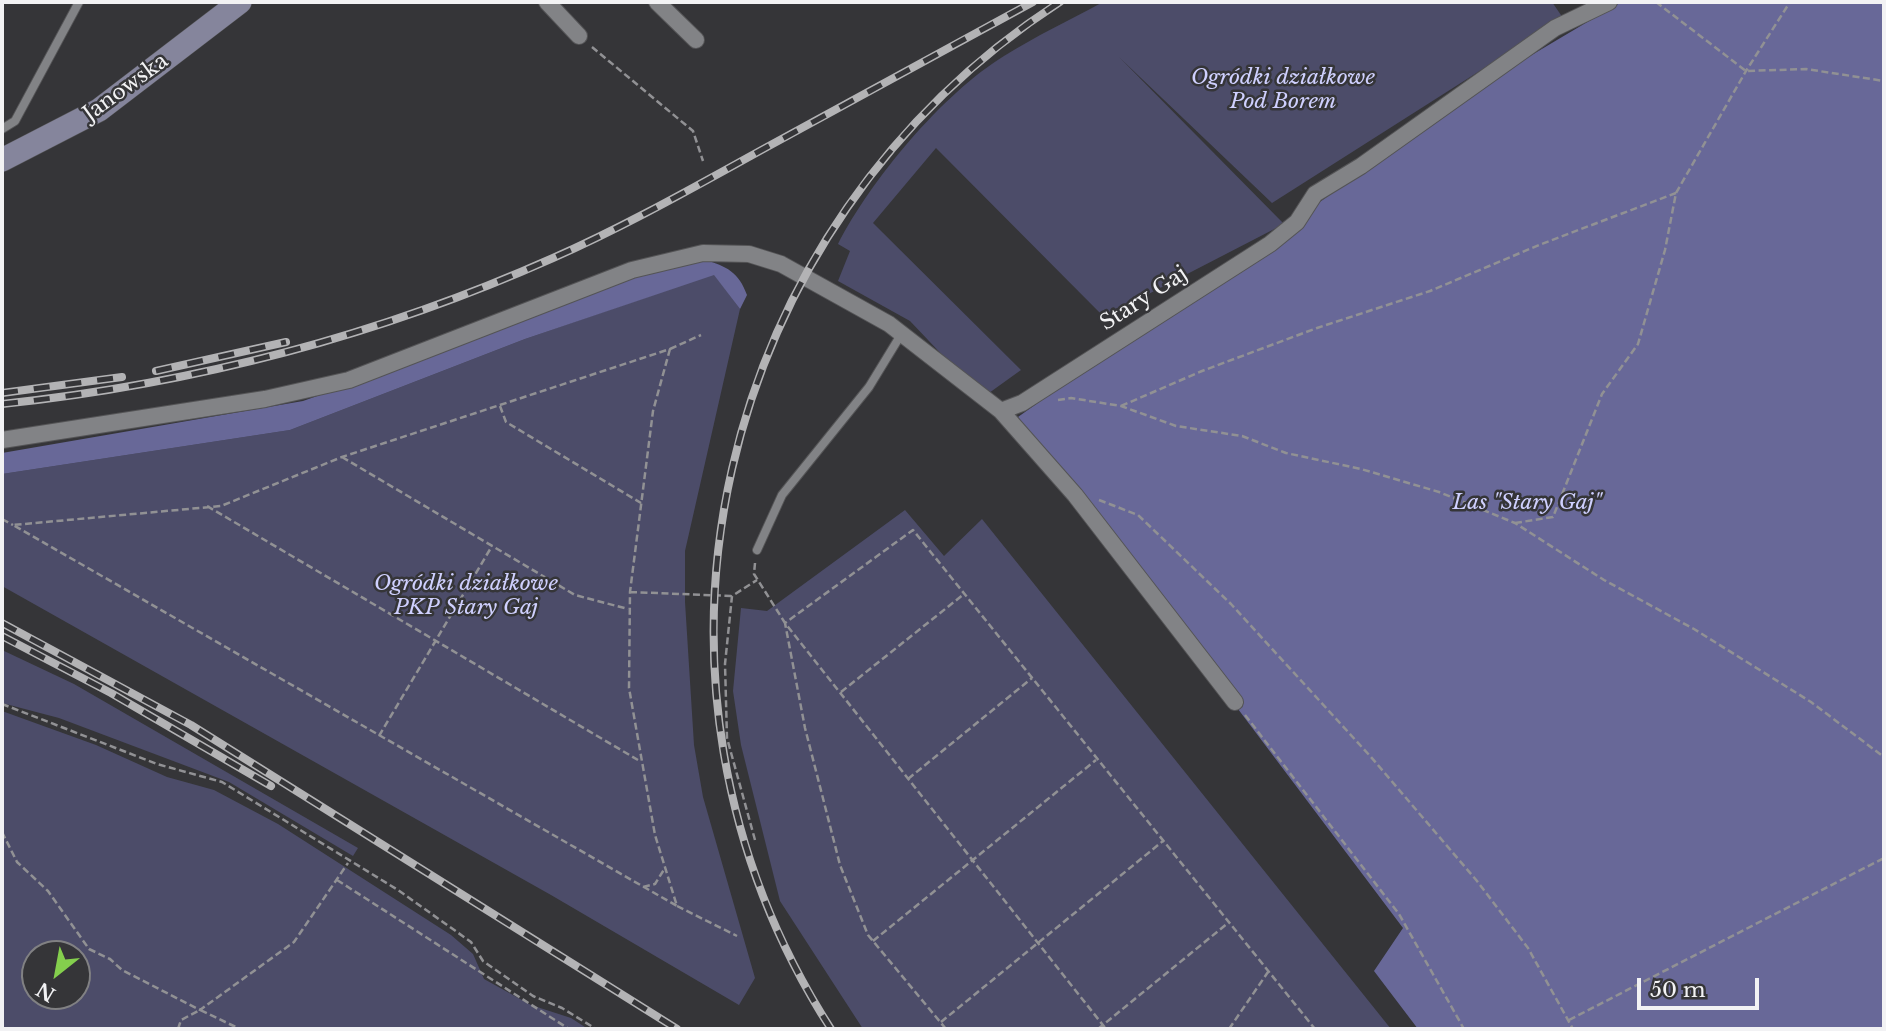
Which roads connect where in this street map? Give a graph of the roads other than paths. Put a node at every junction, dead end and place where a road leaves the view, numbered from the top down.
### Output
1 (79, 2) edge
2 (240, 2) edge
3 (547, 2) edge
4 (657, 2) edge
5 (1609, 2) edge
6 (579, 36) road end
7 (696, 40) dead end
8 (2, 129) edge
9 (2, 160) edge
10 (902, 333) junction
11 (1001, 411) junction
12 (2, 440) edge
13 (757, 550) road end
14 (1235, 702) road end

1 - 8 lane
2 - 9 street, Janowska
3 - 6 street
4 - 7 street
5 - 11 street, Stary Gaj
10 - 11 street
10 - 12 street
10 - 13 lane
11 - 14 street

